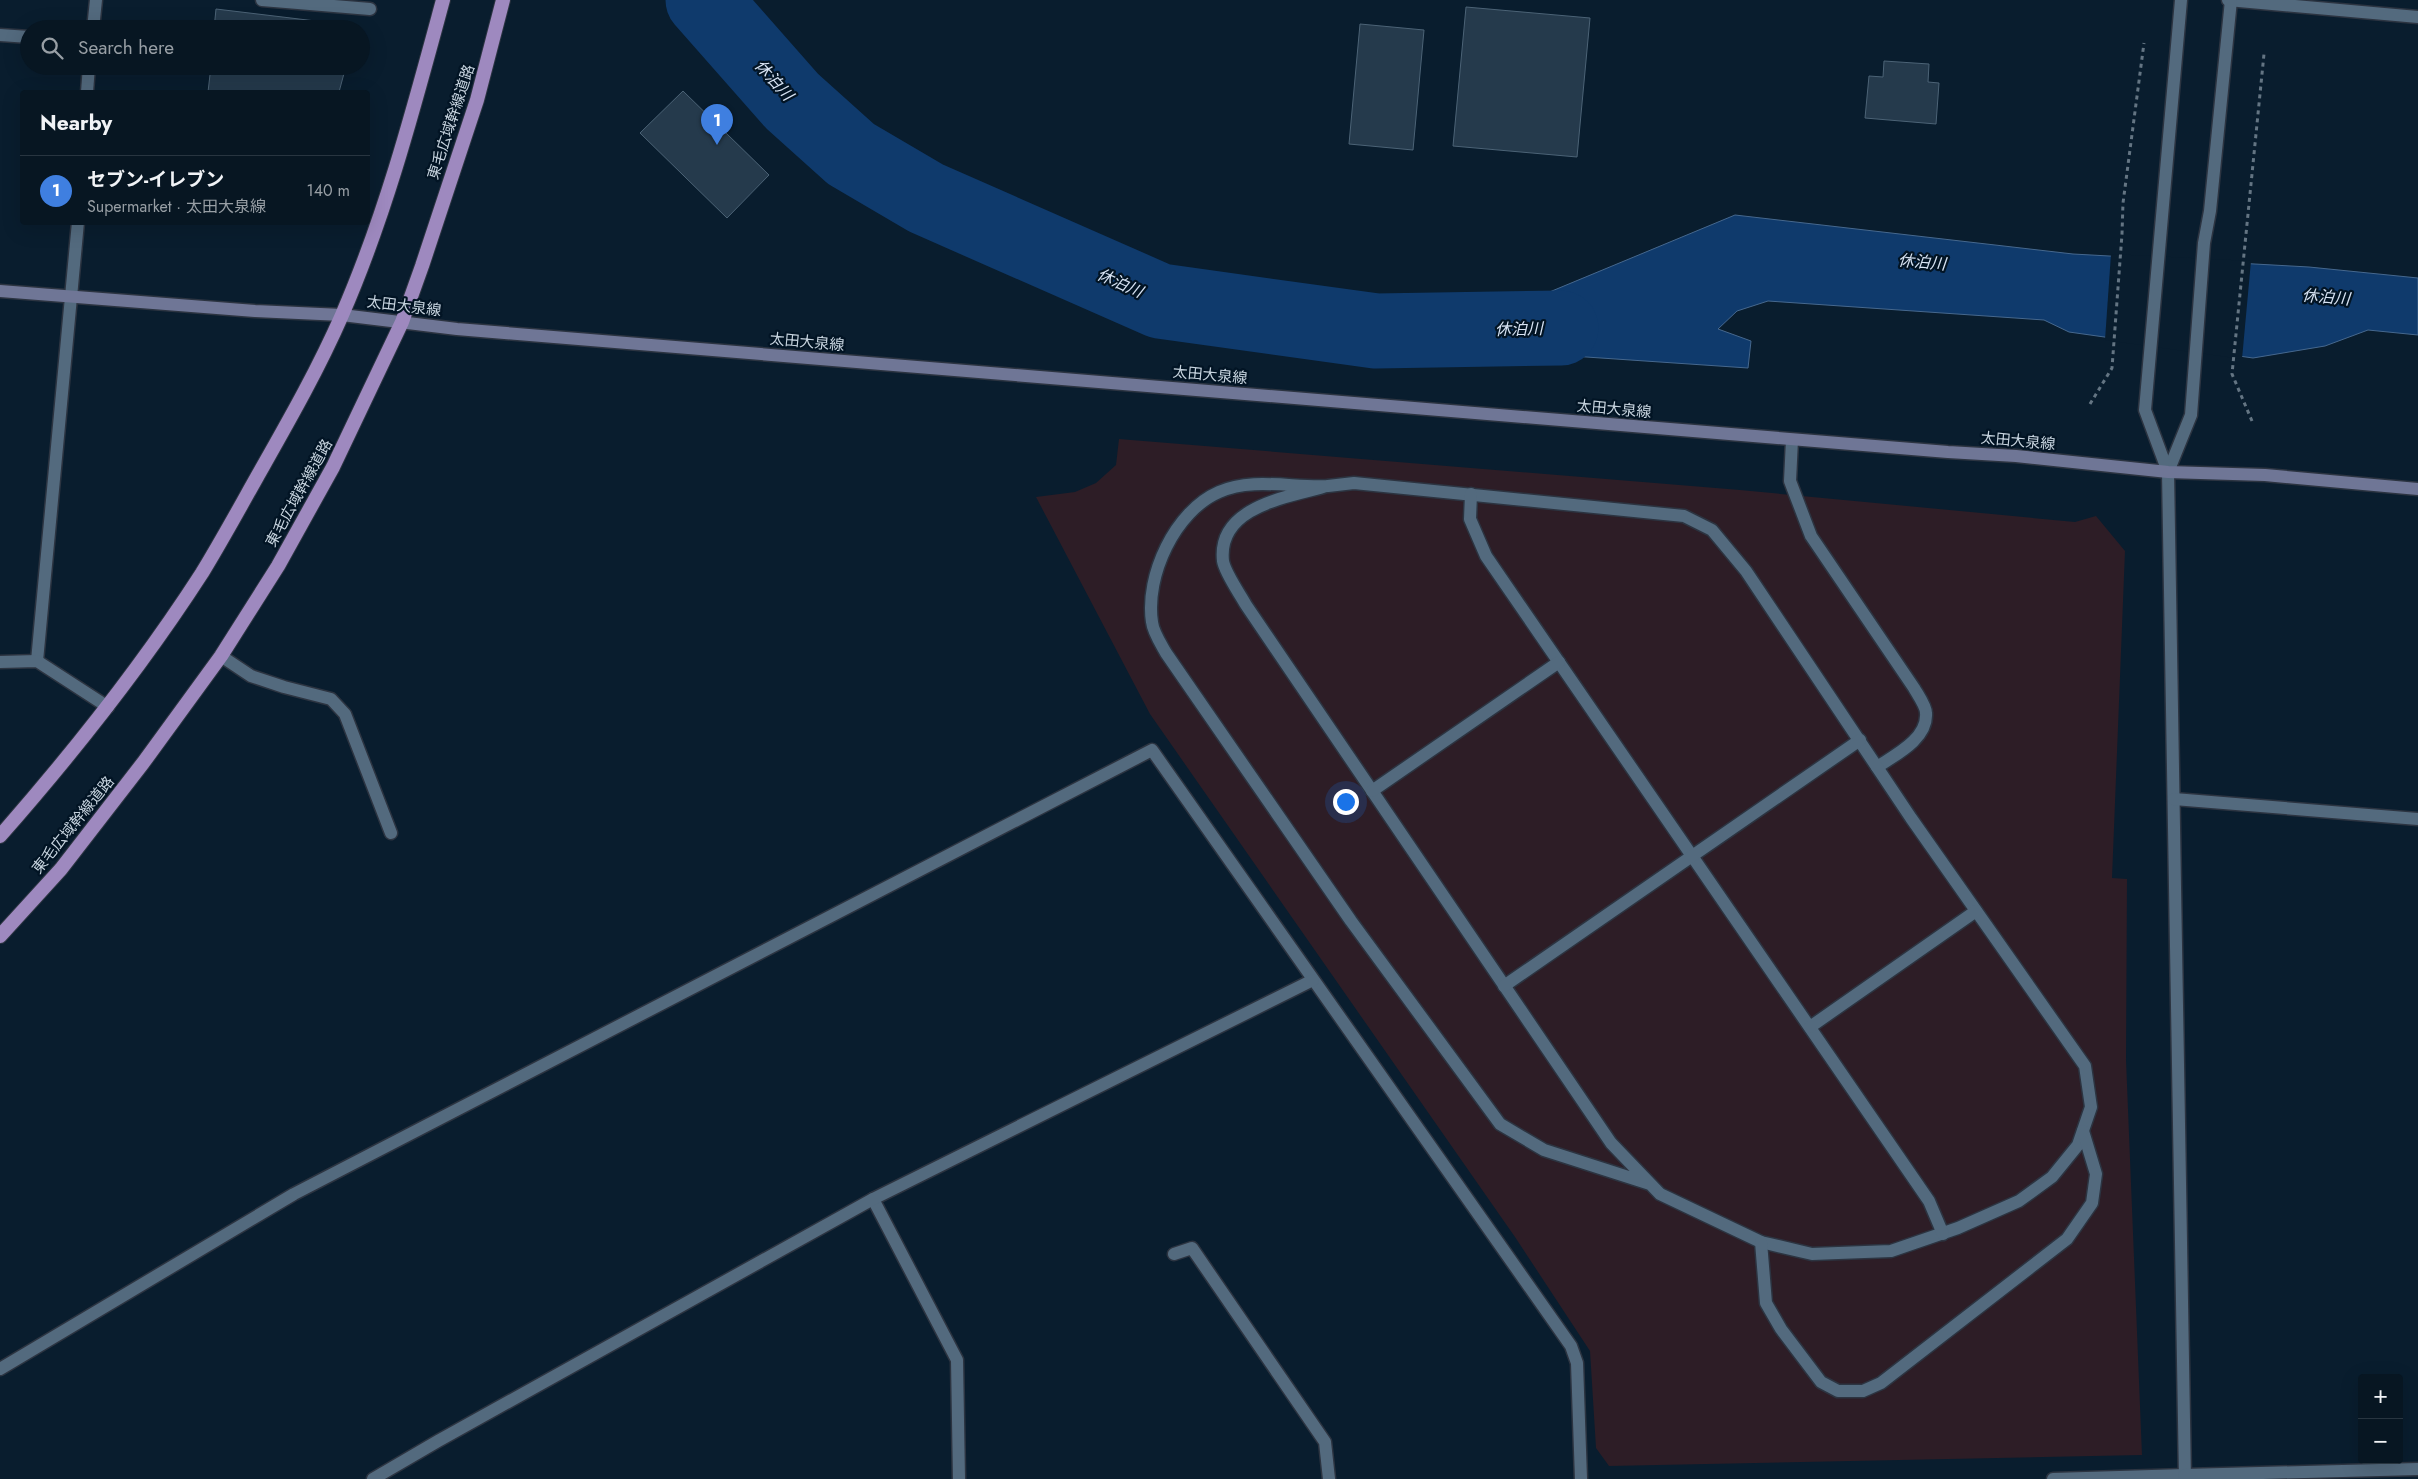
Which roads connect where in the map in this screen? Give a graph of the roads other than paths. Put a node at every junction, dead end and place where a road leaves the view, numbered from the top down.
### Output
1 (96, 0) edge
2 (262, 0) edge
3 (443, 0) edge
4 (503, 0) edge
5 (2181, 0) edge
6 (2229, 0) edge
7 (370, 10) dead end
8 (2418, 17) edge
9 (94, 20) edge
10 (0, 35) edge
11 (20, 36) edge
12 (88, 75) edge
13 (87, 90) edge
14 (78, 225) edge
15 (0, 291) edge
16 (72, 296) junction
17 (342, 315) junction
18 (402, 322) junction
19 (1792, 440) junction
20 (2168, 472) junction
21 (1327, 486) junction
22 (2418, 489) edge
23 (1471, 494) junction
24 (221, 656) junction
25 (37, 661) junction
26 (0, 662) edge
27 (1559, 662) junction
28 (108, 708) junction
29 (1860, 740) junction
30 (1877, 767) junction
31 (1372, 791) junction
32 (2174, 799) junction
33 (2418, 819) edge
34 (391, 832) dead end
35 (0, 836) edge
36 (1692, 856) junction
37 (1976, 911) junction
38 (0, 936) edge
39 (1313, 980) junction
40 (1504, 986) junction
41 (1810, 1027) junction
42 (2083, 1132) junction
43 (1650, 1184) junction
44 (873, 1199) junction
45 (1943, 1234) junction
46 (1761, 1242) junction
47 (1174, 1254) dead end
48 (0, 1369) edge
49 (2418, 1469) edge
50 (2185, 1477) edge
51 (373, 1479) edge
52 (959, 1479) edge
53 (1329, 1479) edge
54 (1580, 1479) edge
55 (2053, 1479) edge

1 - 9 street
2 - 7 street
3 - 17 highway
4 - 18 highway, 東毛広域幹線道路
5 - 20 street
6 - 8 street
6 - 20 street
10 - 11 street
12 - 13 street
14 - 16 street
15 - 16 main road, 太田大泉線
16 - 17 main road, 太田大泉線
16 - 25 street
17 - 18 main road, 太田大泉線
17 - 28 highway
18 - 19 main road, 太田大泉線
18 - 24 highway, 東毛広域幹線道路
19 - 20 main road, 太田大泉線
19 - 30 street
20 - 22 main road, 太田大泉線
20 - 32 street
21 - 23 street
21 - 31 street
21 - 43 street
23 - 27 street
23 - 29 street
24 - 34 street
24 - 38 highway, 東毛広域幹線道路
25 - 26 street
25 - 28 street
27 - 31 street
27 - 36 street
28 - 35 highway
29 - 30 street
29 - 36 street
30 - 37 street
31 - 40 street
32 - 33 street
32 - 50 street
36 - 40 street
36 - 41 street
37 - 41 street
37 - 42 street
39 - 44 street
39 - 48 street
39 - 54 street
40 - 43 street
41 - 45 street
42 - 45 street
42 - 46 street
43 - 46 street
44 - 51 street
44 - 52 street
45 - 46 street
47 - 53 street
49 - 50 street
50 - 55 street

